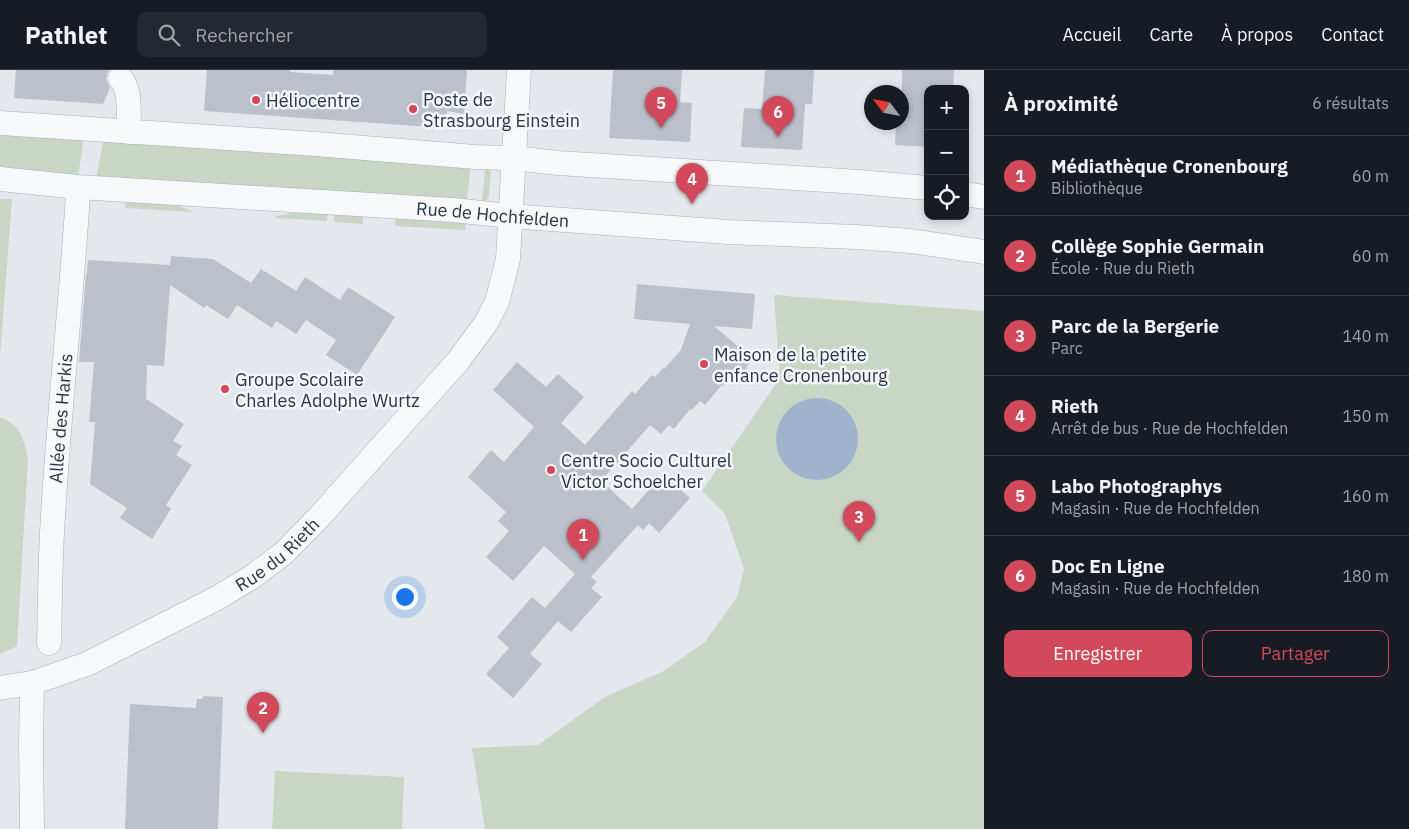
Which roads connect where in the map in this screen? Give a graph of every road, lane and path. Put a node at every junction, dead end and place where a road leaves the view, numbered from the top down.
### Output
1 (519, 70) edge
2 (120, 78) dead end
3 (0, 123) edge
4 (128, 132) junction
5 (513, 158) junction
6 (0, 179) edge
7 (924, 188) edge
8 (78, 194) dead end
9 (969, 195) edge
10 (984, 197) edge
11 (510, 216) junction
12 (984, 252) edge
13 (49, 643) dead end
14 (32, 683) junction
15 (0, 688) edge
16 (32, 829) edge

1 - 5 street, Rue du Rieth
2 - 4 street
3 - 4 street
4 - 5 street
5 - 7 street
5 - 11 street, Rue du Rieth
6 - 11 street, Rue de Hochfelden
8 - 13 street, Allée des Harkis
9 - 10 street
11 - 12 street, Rue de Hochfelden
11 - 14 street, Rue du Rieth
14 - 15 street, Rue du Rieth
14 - 16 street

